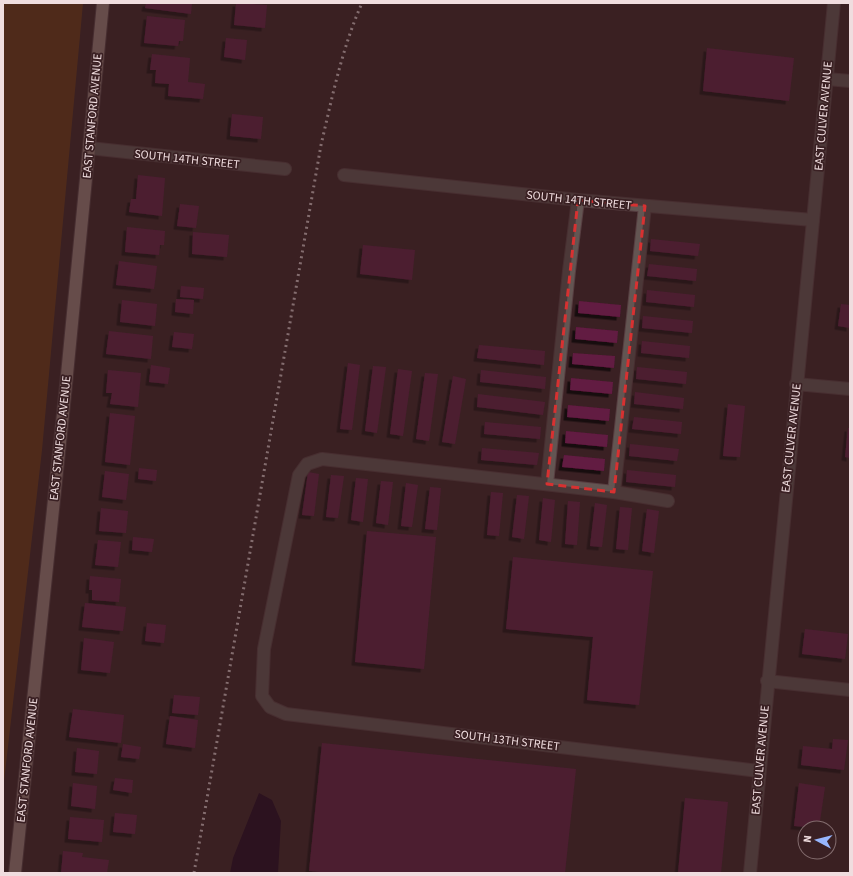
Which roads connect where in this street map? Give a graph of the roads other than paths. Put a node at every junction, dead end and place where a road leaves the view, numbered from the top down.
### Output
1 (103, 3) edge
2 (834, 3) edge
3 (826, 79) junction
4 (850, 81) edge
5 (90, 148) junction
6 (285, 169) dead end
7 (344, 175) dead end
8 (578, 200) junction
9 (645, 206) junction
10 (813, 220) junction
11 (796, 384) junction
12 (850, 389) edge
13 (547, 484) junction
14 (614, 492) junction
15 (668, 501) dead end
16 (768, 681) junction
17 (850, 690) edge
18 (759, 771) junction
19 (15, 873) edge
20 (750, 873) edge

1 - 5 main road, EAST STANFORD AVENUE
2 - 3 street, EAST CULVER AVENUE
3 - 4 street
3 - 10 street, EAST CULVER AVENUE
5 - 6 street, SOUTH 14TH STREET
5 - 19 main road, EAST STANFORD AVENUE
7 - 8 street, SOUTH 14TH STREET
8 - 9 street, SOUTH 14TH STREET
8 - 13 street
9 - 10 street, SOUTH 14TH STREET
9 - 14 street
10 - 11 street, EAST CULVER AVENUE
11 - 12 street
11 - 16 street, EAST CULVER AVENUE
13 - 14 street
13 - 18 street, SOUTH 13TH STREET
14 - 15 street
16 - 17 street
16 - 18 street, EAST CULVER AVENUE
18 - 20 street, EAST CULVER AVENUE

